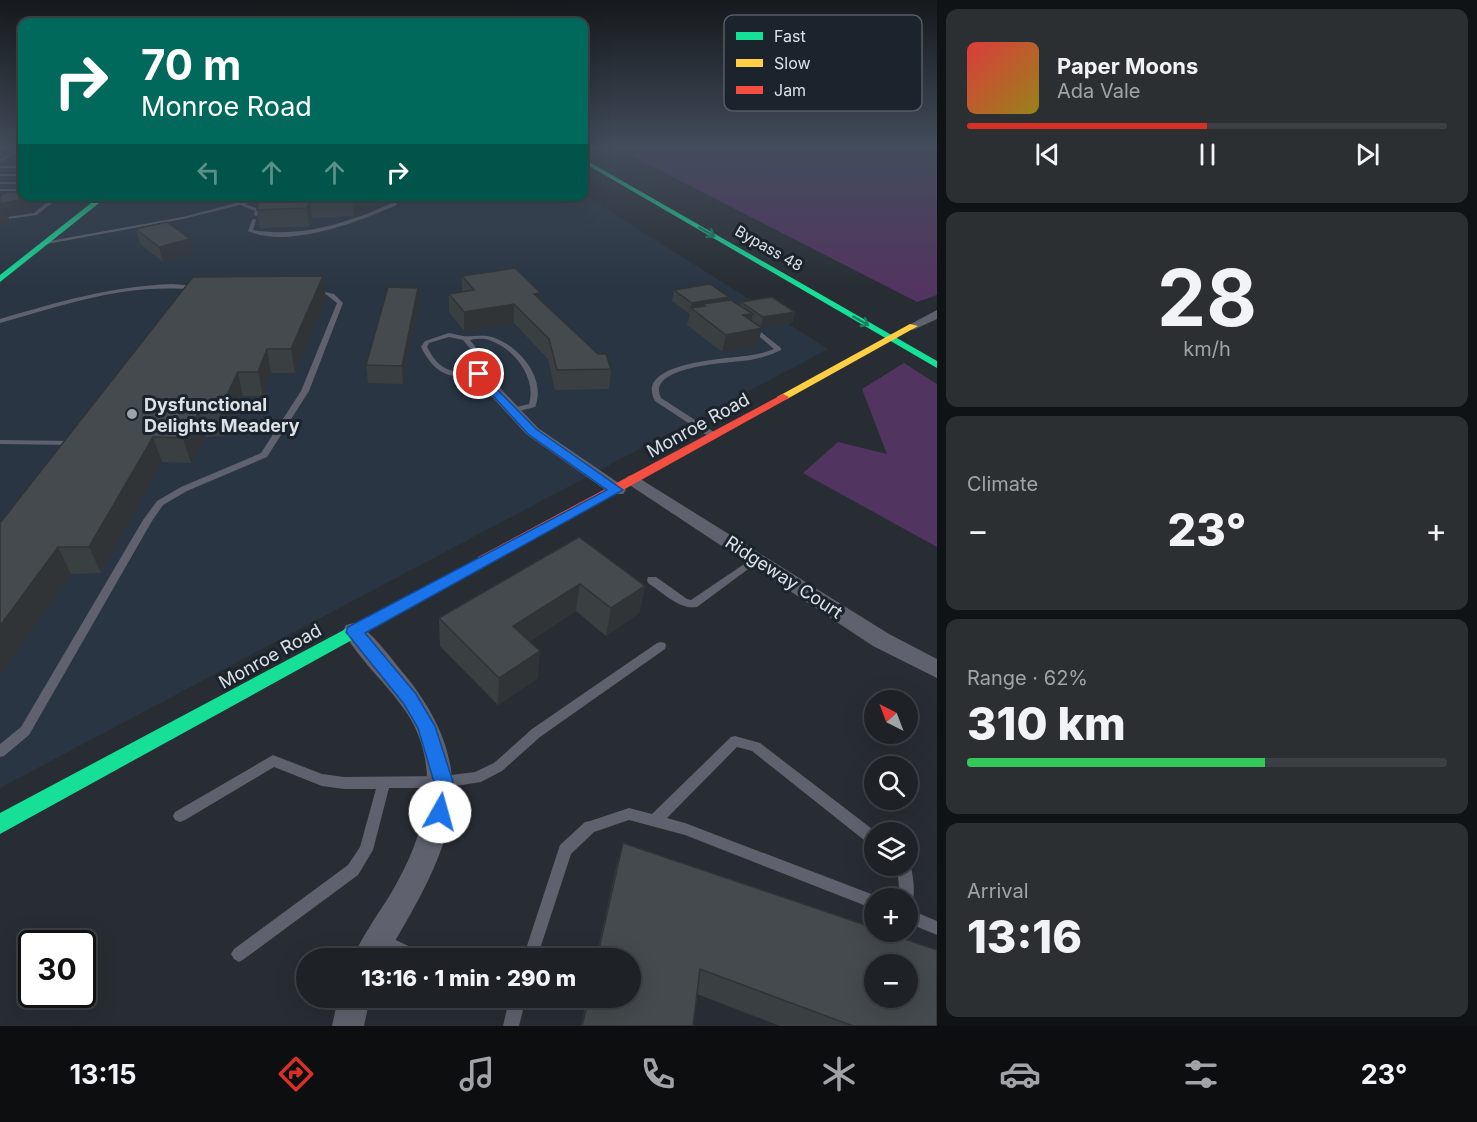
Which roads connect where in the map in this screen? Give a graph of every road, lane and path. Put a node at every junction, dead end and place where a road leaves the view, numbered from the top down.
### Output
1 (641, 194) edge
2 (0, 199) edge
3 (18, 200) edge
4 (34, 201) edge
5 (99, 201) edge
6 (232, 201) edge
7 (254, 201) edge
8 (394, 201) edge
9 (240, 205) junction
10 (0, 219) edge
11 (47, 242) junction
12 (0, 279) edge
13 (196, 287) junction
14 (206, 289) edge
15 (305, 292) edge
16 (190, 295) edge
17 (937, 314) edge
18 (741, 319) edge
19 (0, 321) edge
20 (908, 323) junction
21 (929, 335) dead end
22 (465, 338) junction
23 (891, 339) junction
24 (937, 365) edge
25 (479, 374) junction
26 (512, 411) junction
27 (714, 436) junction
28 (0, 442) edge
29 (76, 452) edge
30 (634, 480) junction
31 (616, 490) junction
32 (756, 560) junction
33 (652, 580) dead end
34 (354, 632) junction
35 (661, 646) dead end
36 (937, 669) edge
37 (0, 752) edge
38 (443, 782) junction
39 (384, 783) junction
40 (180, 816) dead end
41 (654, 821) junction
42 (0, 824) edge
43 (864, 831) edge
44 (864, 898) edge
45 (918, 918) edge
46 (937, 928) edge
47 (375, 948) edge
48 (533, 948) edge
49 (239, 954) dead end
50 (352, 1008) edge
51 (515, 1008) edge
52 (348, 1026) edge
53 (511, 1026) edge

1 -> 23 main road, Bypass 48
2 - 3 lane
4 - 10 lane
5 - 11 main road
6 - 9 lane
7 - 9 lane
8 - 9 lane
9 - 11 lane
11 - 12 main road
13 - 14 lane
13 - 16 lane
13 - 19 lane
15 - 37 lane
17 - 20 street, Monroe Road
18 - 27 lane
20 - 21 main road
20 - 23 main road, Monroe Road
22 - 25 lane
22 - 25 lane
22 - 26 lane
23 - 24 main road, Bypass 48
23 - 27 main road, Monroe Road
25 - 26 street
26 - 31 street
27 - 30 main road, Monroe Road
28 - 29 lane
30 - 31 main road, Monroe Road
30 - 32 street, Ridgeway Court
31 - 34 main road, Monroe Road
32 - 33 lane
32 - 36 street, Ridgeway Court
34 - 38 street
34 - 42 main road, Monroe Road
35 - 38 lane
38 - 39 lane
38 - 47 street
39 - 40 lane
39 - 49 lane
41 - 43 lane
41 - 44 lane
41 - 48 lane
45 - 46 lane
50 - 52 street
51 - 53 lane

